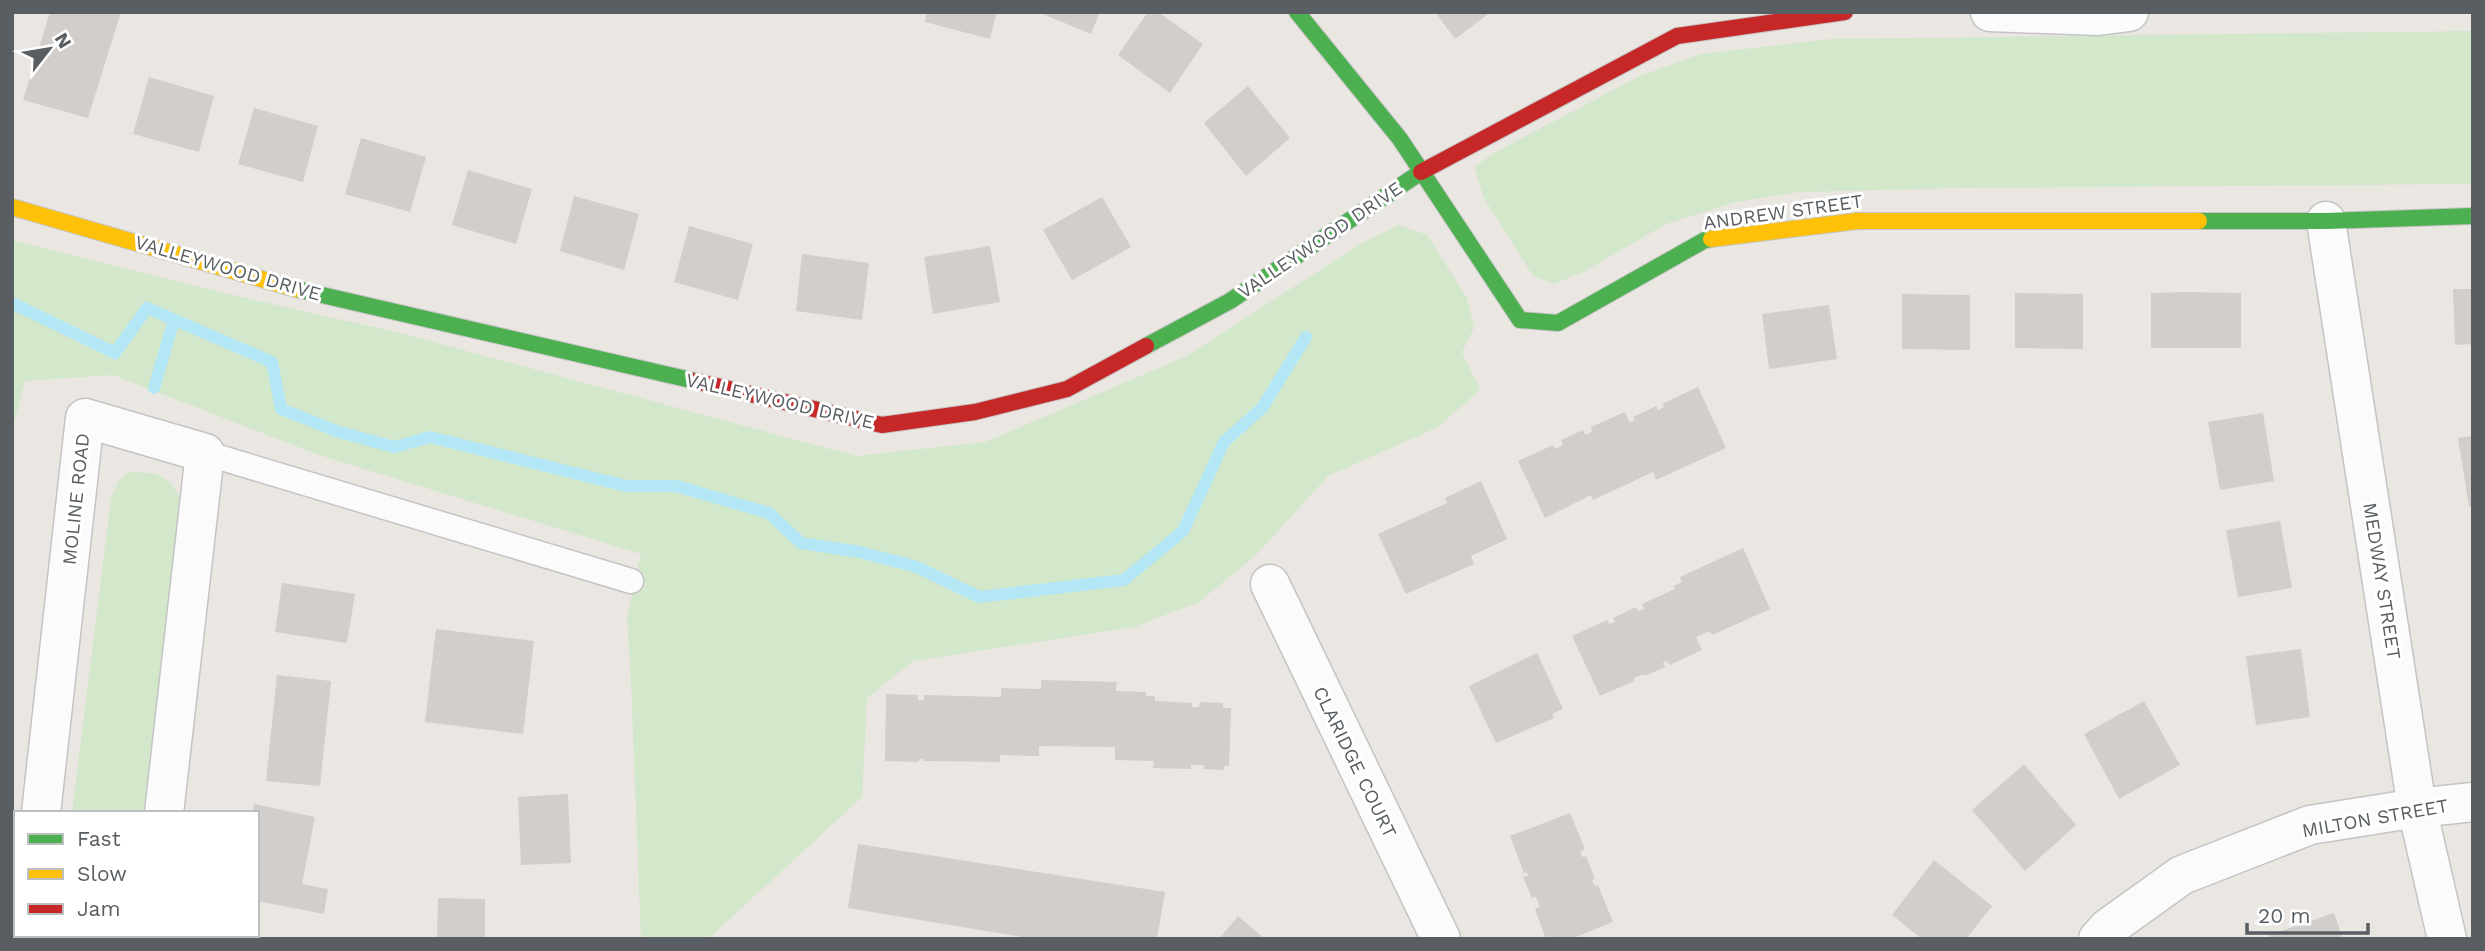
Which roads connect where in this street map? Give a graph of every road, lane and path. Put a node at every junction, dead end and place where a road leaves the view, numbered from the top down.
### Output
1 (1297, 12) edge
2 (1846, 12) edge
3 (1990, 12) edge
4 (2130, 12) edge
5 (1423, 171) junction
6 (12, 207) edge
7 (2473, 216) edge
8 (2326, 221) junction
9 (205, 453) junction
10 (631, 581) dead end
11 (1270, 584) dead end
12 (2473, 802) edge
13 (2417, 808) junction
14 (41, 811) edge
15 (164, 811) edge
16 (1441, 939) edge
17 (2098, 939) edge
18 (2447, 939) edge

1 - 5 street, ANDREW STREET
2 - 5 street, VALLEYWOOD DRIVE
3 - 4 street
5 - 6 street, VALLEYWOOD DRIVE
5 - 8 street, ANDREW STREET
7 - 8 street
8 - 13 street, MEDWAY STREET
9 - 10 lane
9 - 14 street, MOLINE ROAD
9 - 15 street
11 - 16 street, CLARIDGE COURT
12 - 13 street, MILTON STREET
13 - 17 street, MILTON STREET
13 - 18 street, MEDWAY STREET

